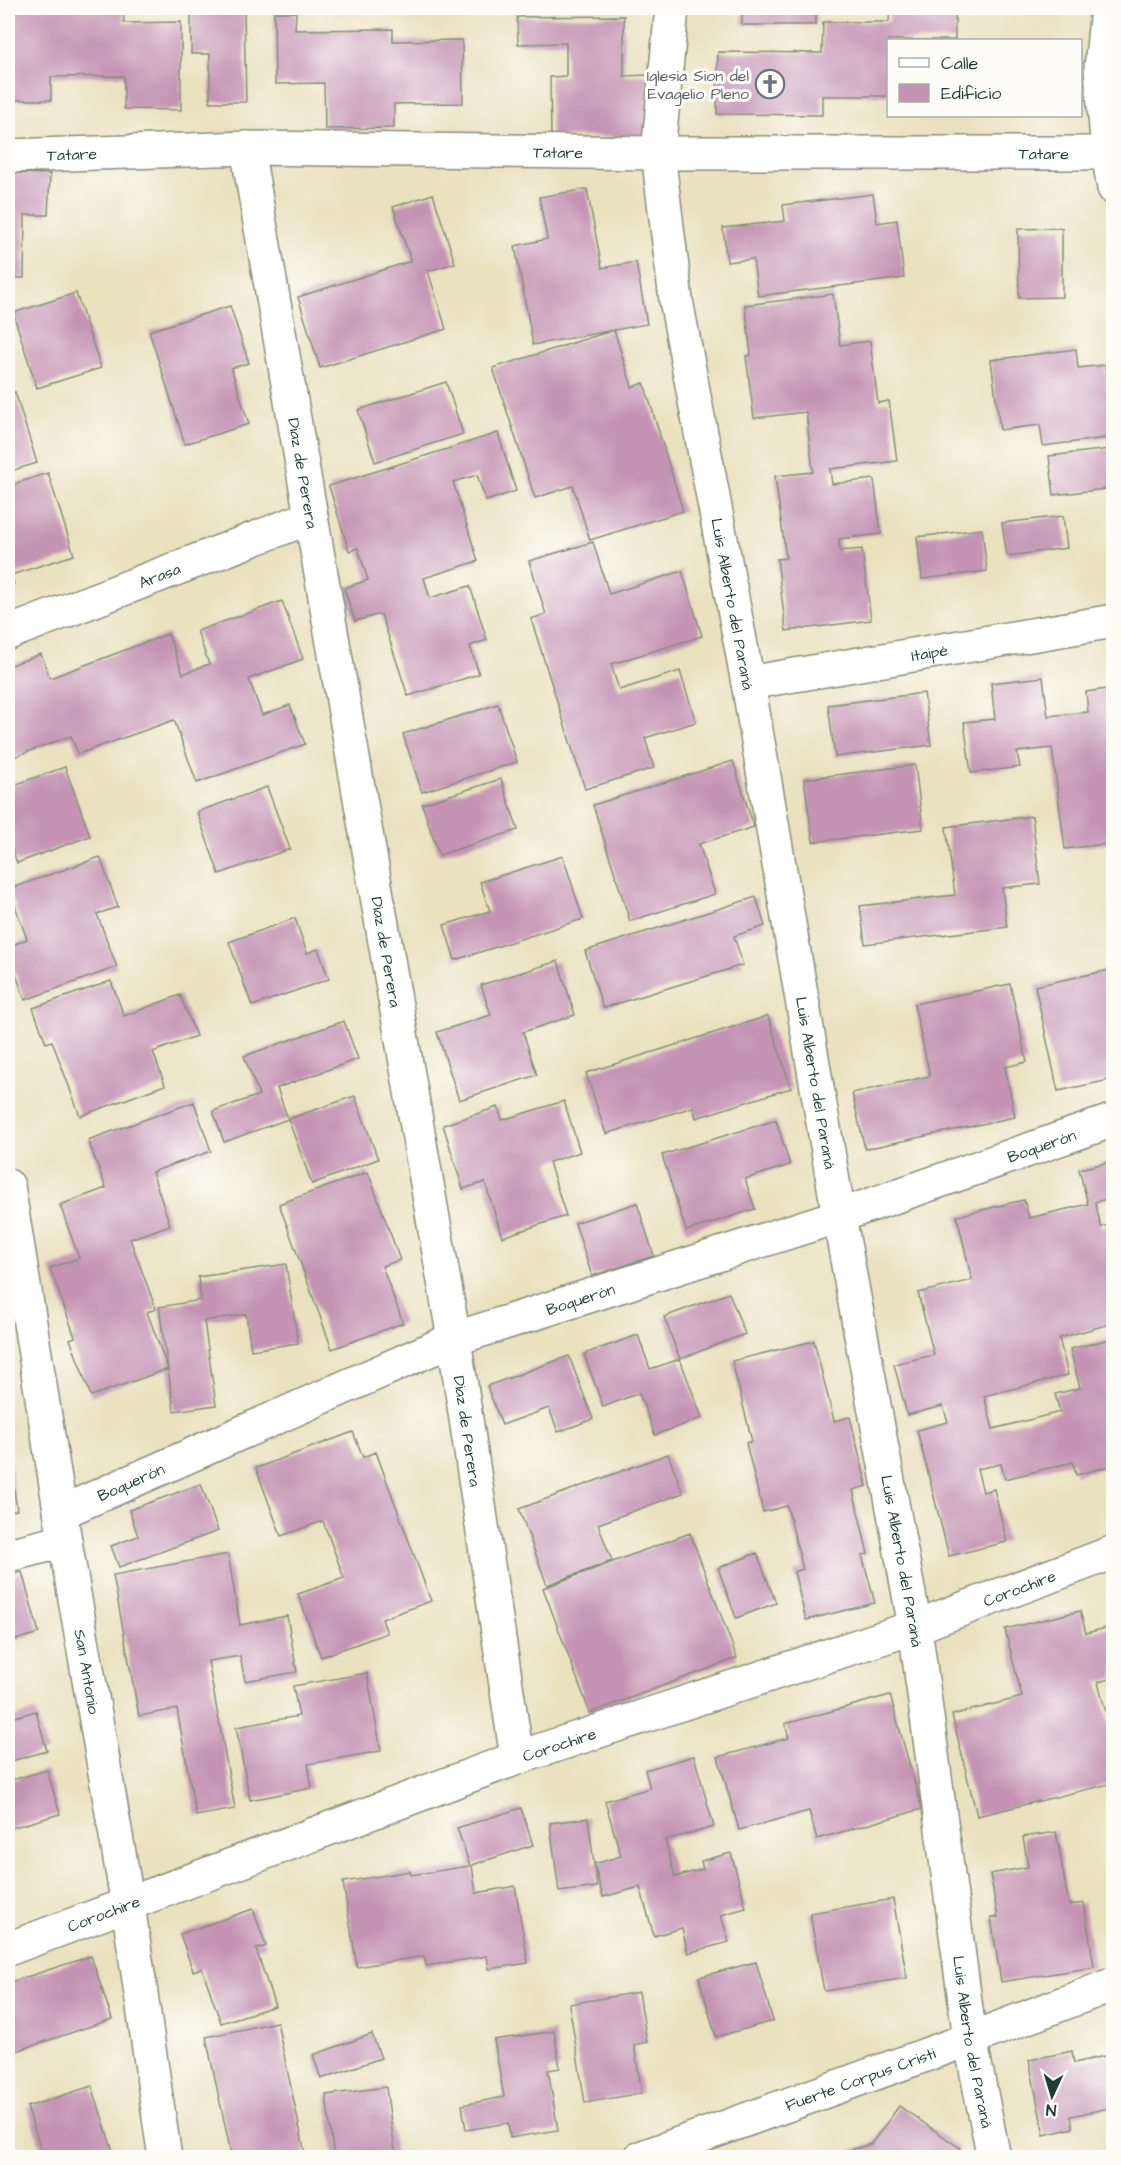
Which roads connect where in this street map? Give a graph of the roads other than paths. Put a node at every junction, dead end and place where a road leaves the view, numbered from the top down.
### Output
1 (672, 8) edge
2 (1107, 8) edge
3 (247, 148) junction
4 (658, 153) junction
5 (1108, 153) junction
6 (8, 156) edge
7 (1113, 188) edge
8 (311, 517) junction
9 (1113, 621) edge
10 (8, 633) edge
11 (748, 683) junction
12 (1113, 1120) edge
13 (8, 1186) edge
14 (840, 1216) junction
15 (454, 1339) junction
16 (63, 1526) junction
17 (1113, 1552) edge
18 (8, 1555) edge
19 (915, 1627) junction
20 (516, 1758) junction
21 (128, 1905) junction
22 (8, 1949) edge
23 (1113, 1984) edge
24 (970, 2038) junction
25 (165, 2157) edge
26 (640, 2157) edge
27 (994, 2157) edge

1 - 4 street, Luis Alberto del Paraná
2 - 5 street
3 - 4 street, Tatare
3 - 6 street, Tatare
3 - 8 street, Diaz de Perera
4 - 5 street, Tatare
4 - 11 street, Luis Alberto del Paraná
5 - 7 street
8 - 10 street, Arasa
8 - 15 street, Diaz de Perera
9 - 11 street, Itaipé
11 - 14 street, Luis Alberto del Paraná
12 - 14 street, Boquerón
13 - 16 street, San Antonio
14 - 15 street, Boquerón
14 - 19 street, Luis Alberto del Paraná
15 - 16 street, Boquerón
15 - 20 street, Diaz de Perera
16 - 18 street, Boquerón
16 - 21 street, San Antonio
17 - 19 street, Corochire
19 - 20 street, Corochire
19 - 24 street, Luis Alberto del Paraná
20 - 21 street, Corochire
21 - 22 street, Corochire
21 - 25 street, San Antonio
23 - 24 street, Fuerte Corpus Cristi
24 - 26 street, Fuerte Corpus Cristi
24 - 27 street, Luis Alberto del Paraná

